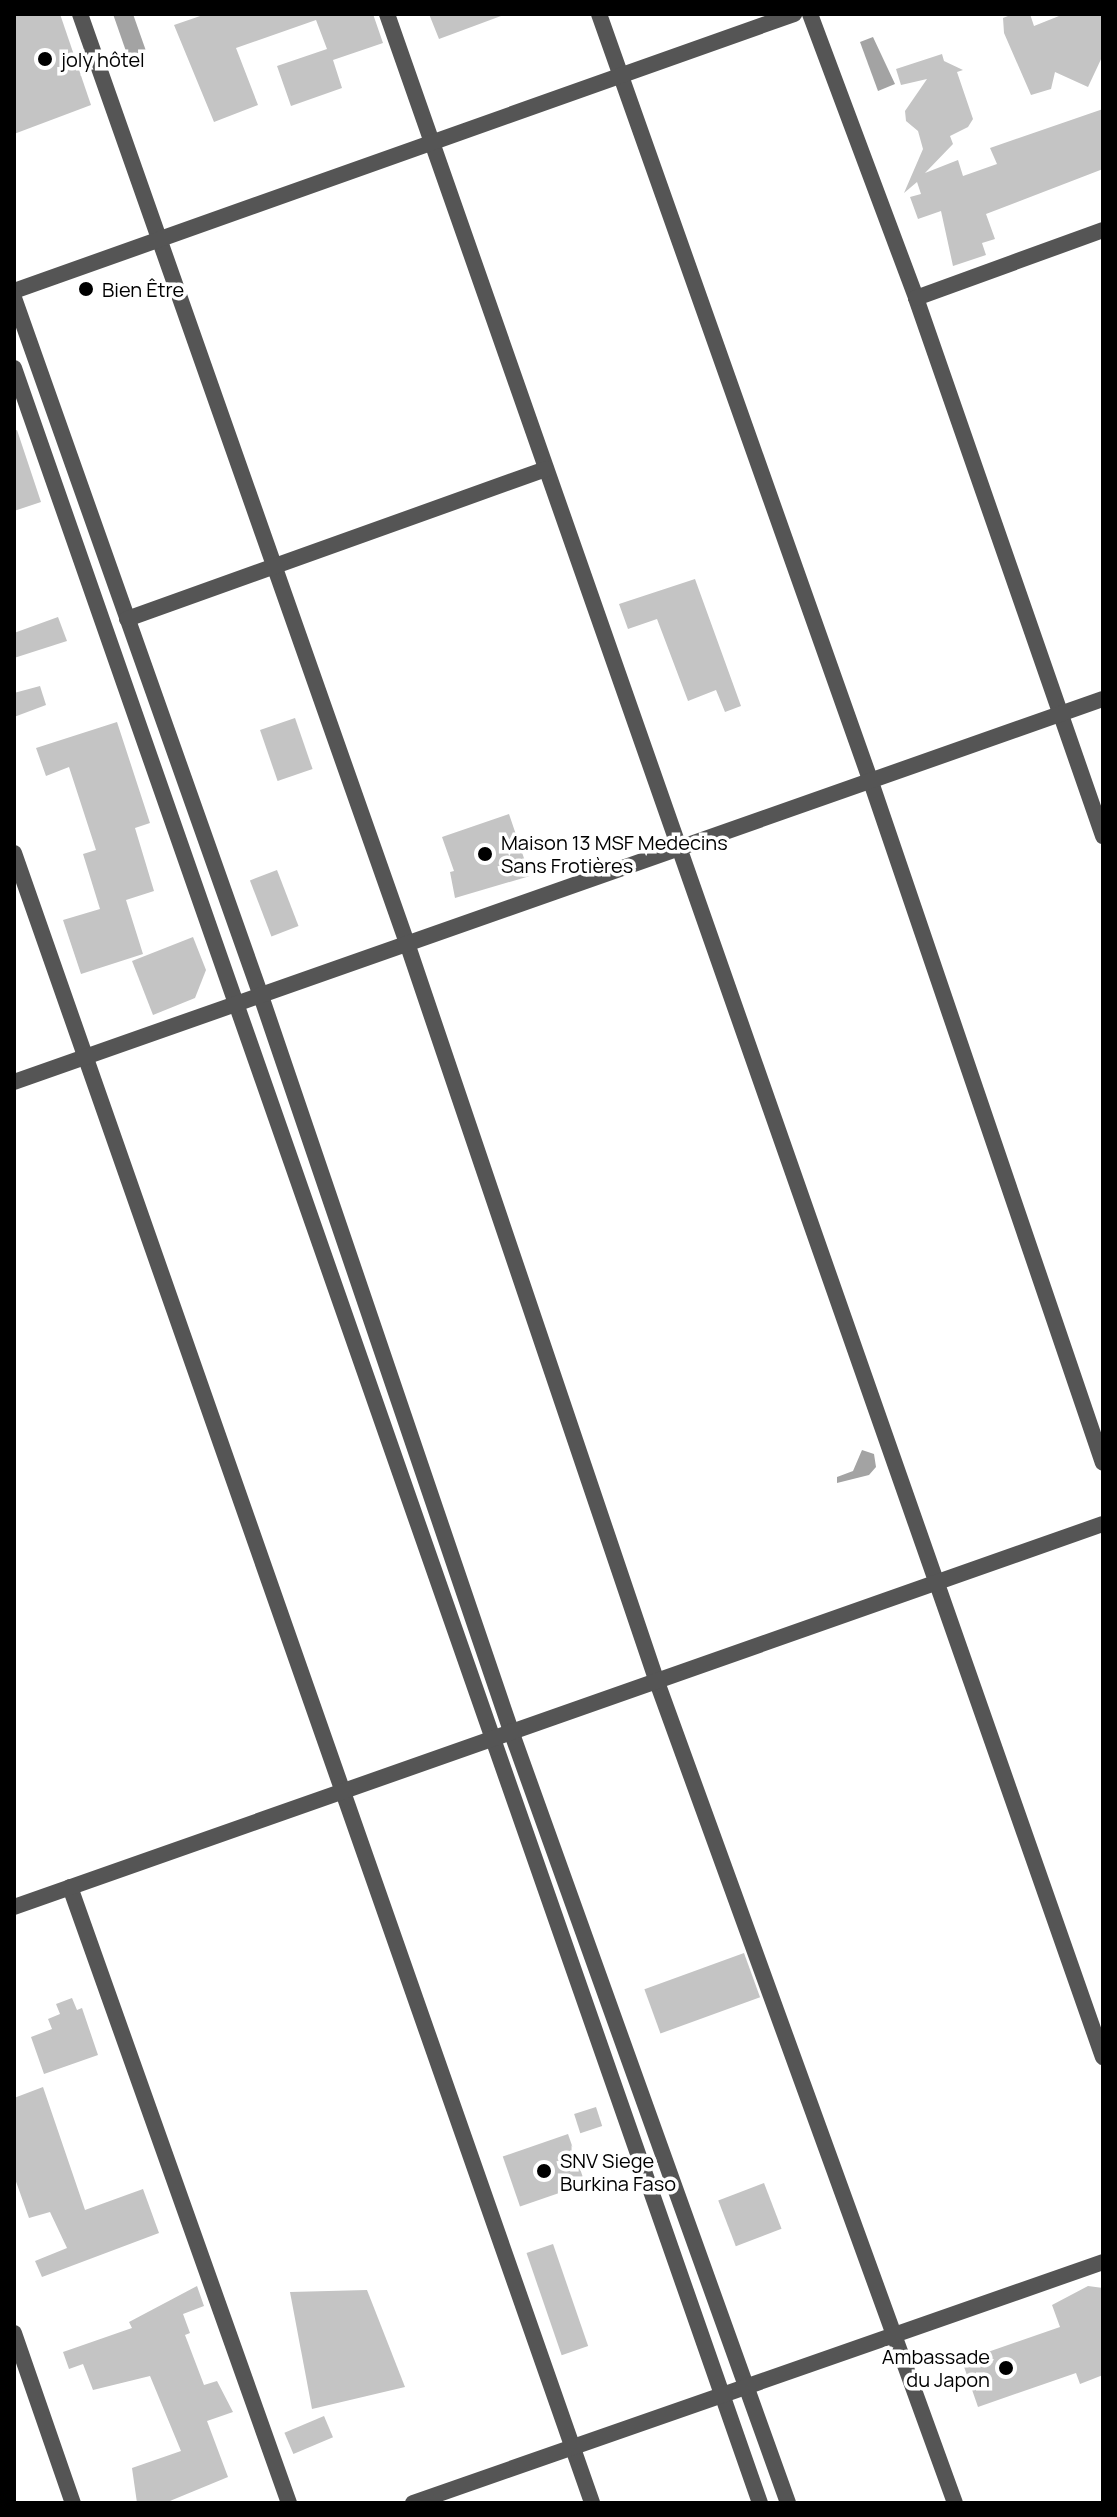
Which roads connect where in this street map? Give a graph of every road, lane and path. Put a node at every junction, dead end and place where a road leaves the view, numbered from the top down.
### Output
1 (80, 14) edge
2 (387, 14) edge
3 (599, 14) edge
4 (794, 14) edge
5 (810, 14) edge
6 (621, 77) junction
7 (430, 144) junction
8 (1103, 230) edge
9 (157, 238) junction
10 (14, 291) edge
11 (14, 298) edge
12 (916, 298) junction
13 (14, 368) edge
14 (546, 469) junction
15 (274, 569) junction
16 (127, 619) junction
17 (1103, 699) edge
18 (1060, 714) junction
19 (871, 782) junction
20 (1103, 836) edge
21 (682, 848) junction
22 (14, 853) edge
23 (408, 946) junction
24 (261, 996) junction
25 (239, 1004) junction
26 (86, 1056) junction
27 (14, 1082) edge
28 (1103, 1463) edge
29 (1103, 1524) edge
30 (934, 1582) junction
31 (657, 1682) junction
32 (511, 1731) junction
33 (491, 1739) junction
34 (345, 1793) junction
35 (70, 1887) junction
36 (14, 1907) edge
37 (1103, 2057) edge
38 (1103, 2262) edge
39 (14, 2333) edge
40 (895, 2333) junction
41 (747, 2384) junction
42 (721, 2392) junction
43 (571, 2445) junction
44 (73, 2503) edge
45 (289, 2503) edge
46 (413, 2503) edge
47 (592, 2503) edge
48 (760, 2503) edge
49 (788, 2503) edge
50 (955, 2503) edge

1 - 9 street
2 - 7 street
3 - 6 street
4 - 6 street
5 - 12 street
6 - 7 street
6 - 19 street
7 - 9 street
7 - 14 street
8 - 12 street
9 - 10 street
9 - 15 street
11 - 16 street
12 - 18 street
13 - 25 street
14 - 15 street
14 - 21 street
15 - 16 street
15 - 23 street
16 - 24 street
17 - 18 street
18 - 19 street
18 - 20 street
19 - 21 street
19 - 28 street
21 - 23 street
21 - 30 street
22 - 26 street
23 - 24 street
23 - 31 street
24 - 25 street
24 - 32 street
25 - 26 street
25 - 33 street
26 - 27 street
26 - 34 street
29 - 30 street
30 - 31 street
30 - 37 street
31 - 32 street
31 - 40 street
32 - 33 street
32 - 41 street
33 - 34 street
33 - 42 street
34 - 35 street
34 - 43 street
35 - 36 street
35 - 45 street
38 - 40 street
39 - 44 street
40 - 41 street
40 - 50 street
41 - 42 street
41 - 49 street
42 - 43 street
42 - 48 street
43 - 46 street
43 - 47 street

